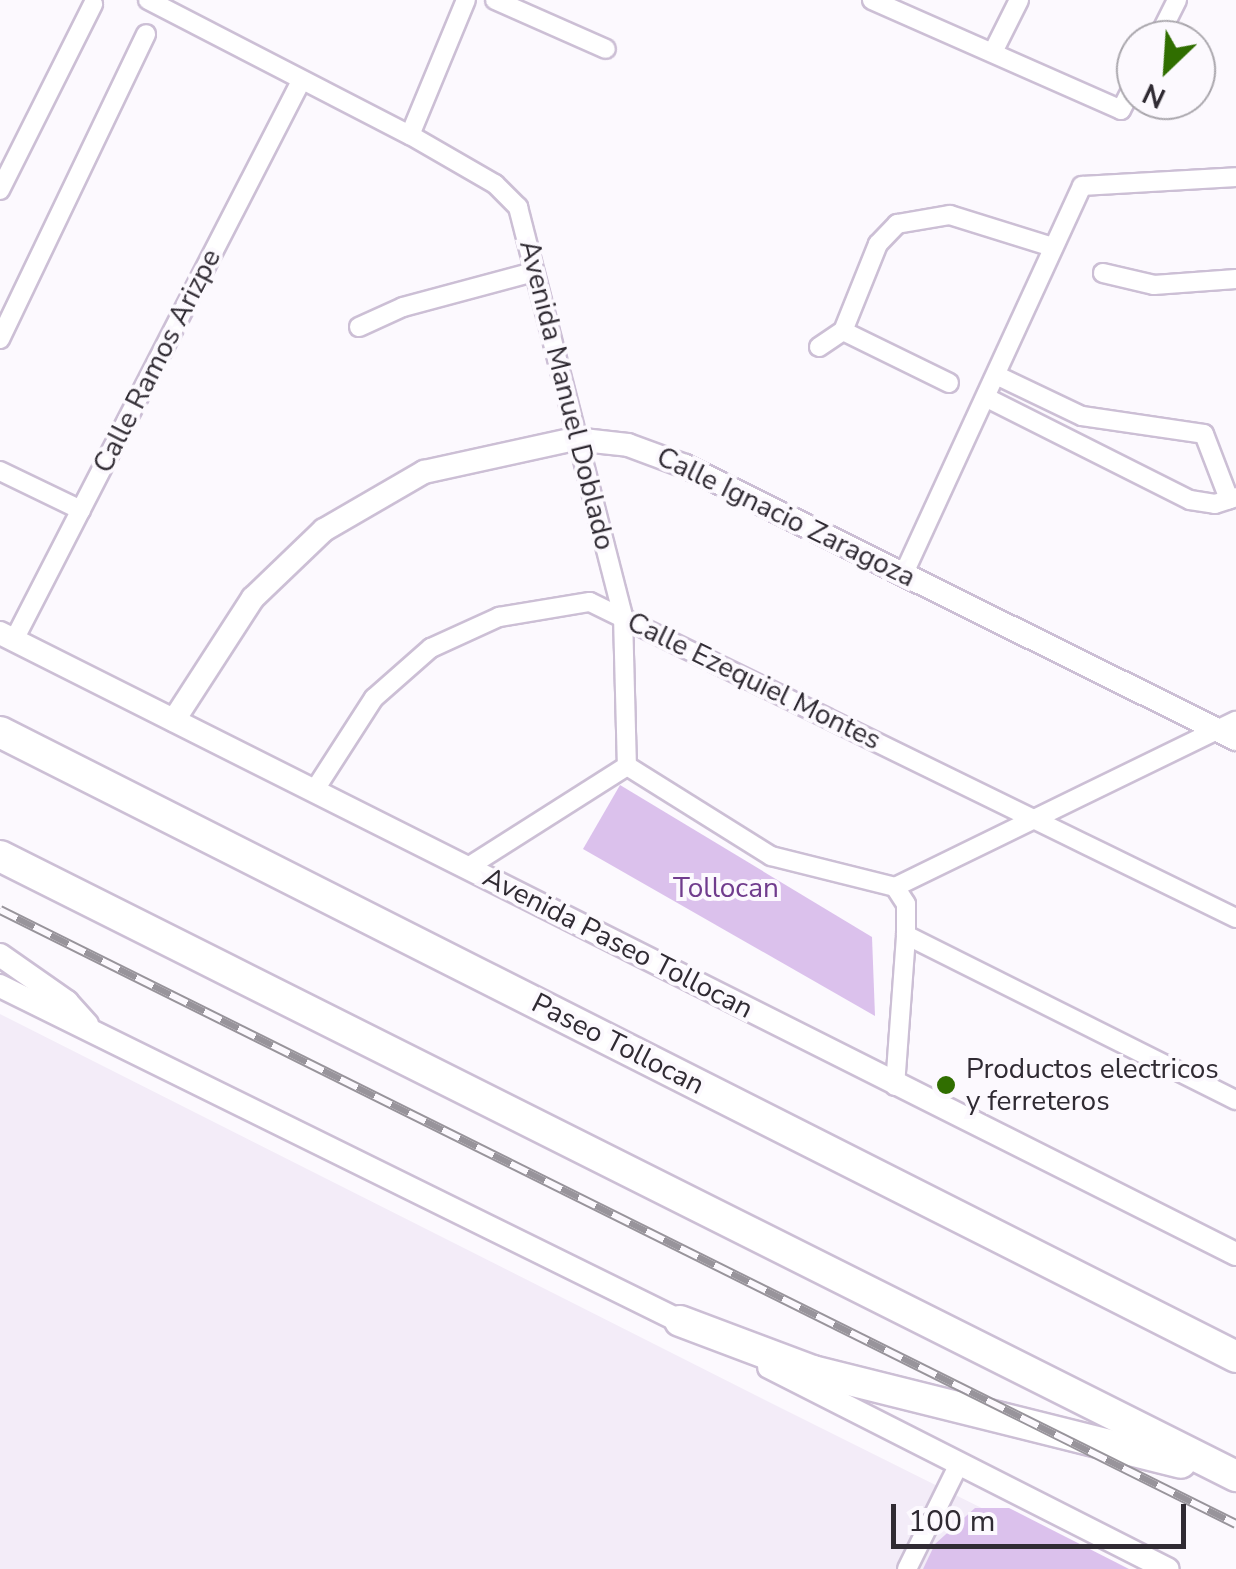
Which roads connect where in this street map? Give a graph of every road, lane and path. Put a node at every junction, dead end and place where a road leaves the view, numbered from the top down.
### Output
1 (148, 0) edge
2 (466, 0) edge
3 (495, 0) edge
4 (872, 0) edge
5 (1018, 0) edge
6 (92, 4) dead end
7 (146, 34) dead end
8 (606, 48) dead end
9 (993, 52) junction
10 (300, 82) junction
11 (1116, 108) edge
12 (410, 135) junction
13 (1236, 178) edge
14 (0, 190) edge
15 (1054, 247) junction
16 (534, 272) junction
17 (1103, 273) dead end
18 (1236, 279) edge
19 (359, 327) dead end
20 (843, 332) junction
21 (0, 340) edge
22 (819, 348) dead end
23 (998, 376) junction
24 (949, 383) dead end
25 (987, 398) junction
26 (1069, 410) junction
27 (1059, 434) junction
28 (574, 439) junction
29 (0, 471) edge
30 (1233, 498) edge
31 (81, 510) junction
32 (904, 574) junction
33 (623, 616) junction
34 (7, 636) edge
35 (174, 720) junction
36 (1230, 730) edge
37 (0, 732) edge
38 (627, 766) junction
39 (314, 792) junction
40 (1030, 818) junction
41 (0, 856) edge
42 (468, 866) junction
43 (895, 887) junction
44 (1236, 918) edge
45 (906, 935) junction
46 (0, 955) edge
47 (0, 986) edge
48 (96, 1035) junction
49 (896, 1086) junction
50 (1236, 1100) edge
51 (1236, 1254) edge
52 (680, 1321) junction
53 (1236, 1356) edge
54 (958, 1466) junction
55 (1236, 1477) edge
56 (907, 1569) edge
57 (1168, 1569) edge

1 - 10 street, Avenida Manuel Doblado
2 - 12 street
3 - 8 street
4 - 9 street
5 - 9 street
6 - 14 street
7 - 21 street
9 - 11 street
10 - 12 street, Avenida Manuel Doblado
10 - 31 street, Calle Ramos Arizpe
12 - 16 street, Avenida Manuel Doblado
13 - 15 street
15 - 20 street
15 - 23 street
16 - 19 street
16 - 28 street, Avenida Manuel Doblado
17 - 18 street
20 - 22 street
20 - 24 street
23 - 25 street
23 - 26 street
25 - 27 street
25 - 32 street
26 - 27 street
26 - 30 street
27 - 30 street
28 - 32 main road, Calle Ignacio Zaragoza
28 - 33 street, Avenida Manuel Doblado
28 - 35 main road, Calle Ignacio Zaragoza
29 - 31 street
31 - 34 street, Calle Ramos Arizpe
32 - 36 main road, Calle Ignacio Zaragoza
33 - 38 street, Avenida Manuel Doblado
33 - 39 street, Calle Ezequiel Montes
33 - 40 street, Calle Ezequiel Montes
34 - 35 main road, Avenida Paseo Tollocan
35 - 39 main road, Avenida Paseo Tollocan
36 - 40 street
37 - 53 highway, Paseo Tollocan
38 - 42 street
38 - 43 street
39 - 42 main road, Avenida Paseo Tollocan
40 - 43 street
40 - 44 street, Calle Ezequiel Montes
41 - 55 highway
42 - 49 main road, Avenida Paseo Tollocan
43 - 45 street
45 - 49 street
45 - 50 street
46 - 48 main road
47 - 48 main road
48 - 52 main road
49 - 51 main road, Avenida Paseo Tollocan
52 - 54 main road
52 - 55 highway
54 - 56 street
54 - 57 main road

